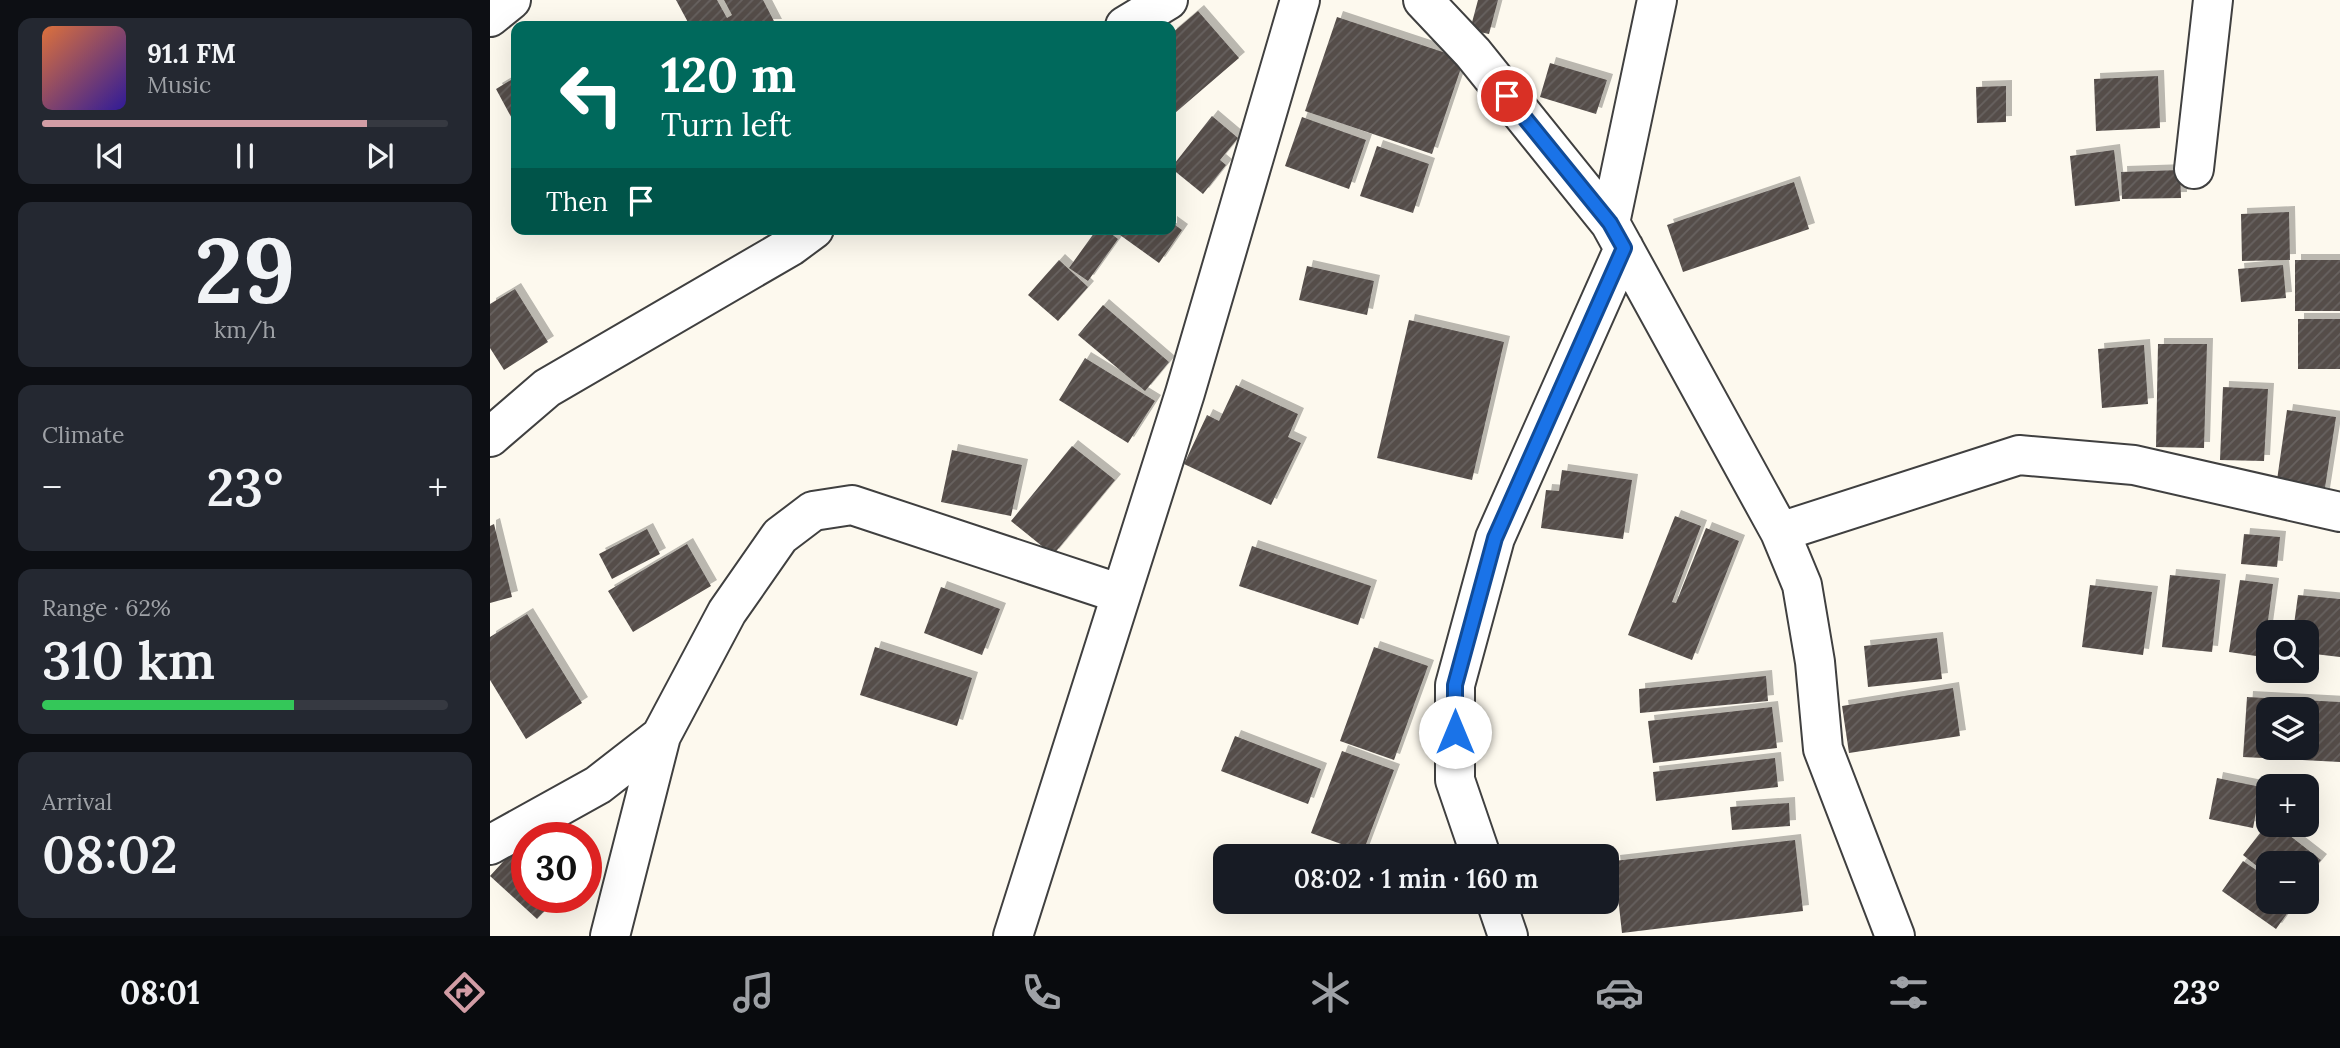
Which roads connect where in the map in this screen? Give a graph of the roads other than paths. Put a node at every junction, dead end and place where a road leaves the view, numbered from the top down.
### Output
1 (511, 0) edge
2 (1168, 0) edge
3 (1300, 0) edge
4 (1423, 0) edge
5 (1657, 0) edge
6 (2213, 0) edge
7 (490, 17) edge
8 (1133, 21) edge
9 (2194, 169) dead end
10 (806, 235) edge
11 (1617, 235) junction
12 (490, 436) edge
13 (2340, 512) edge
14 (1780, 532) junction
15 (1121, 594) junction
16 (661, 736) junction
17 (1477, 844) edge
18 (490, 845) edge
19 (1500, 914) edge
20 (610, 936) edge
21 (1013, 936) edge
22 (1508, 936) edge
23 (1895, 936) edge

1 - 7 street
2 - 8 street
3 - 15 street
4 - 11 street
5 - 11 street
6 - 9 street
10 - 12 street
11 - 14 street
11 - 17 street
13 - 14 street
14 - 23 street
15 - 16 street
15 - 21 street
16 - 18 street
16 - 20 street
19 - 22 street

